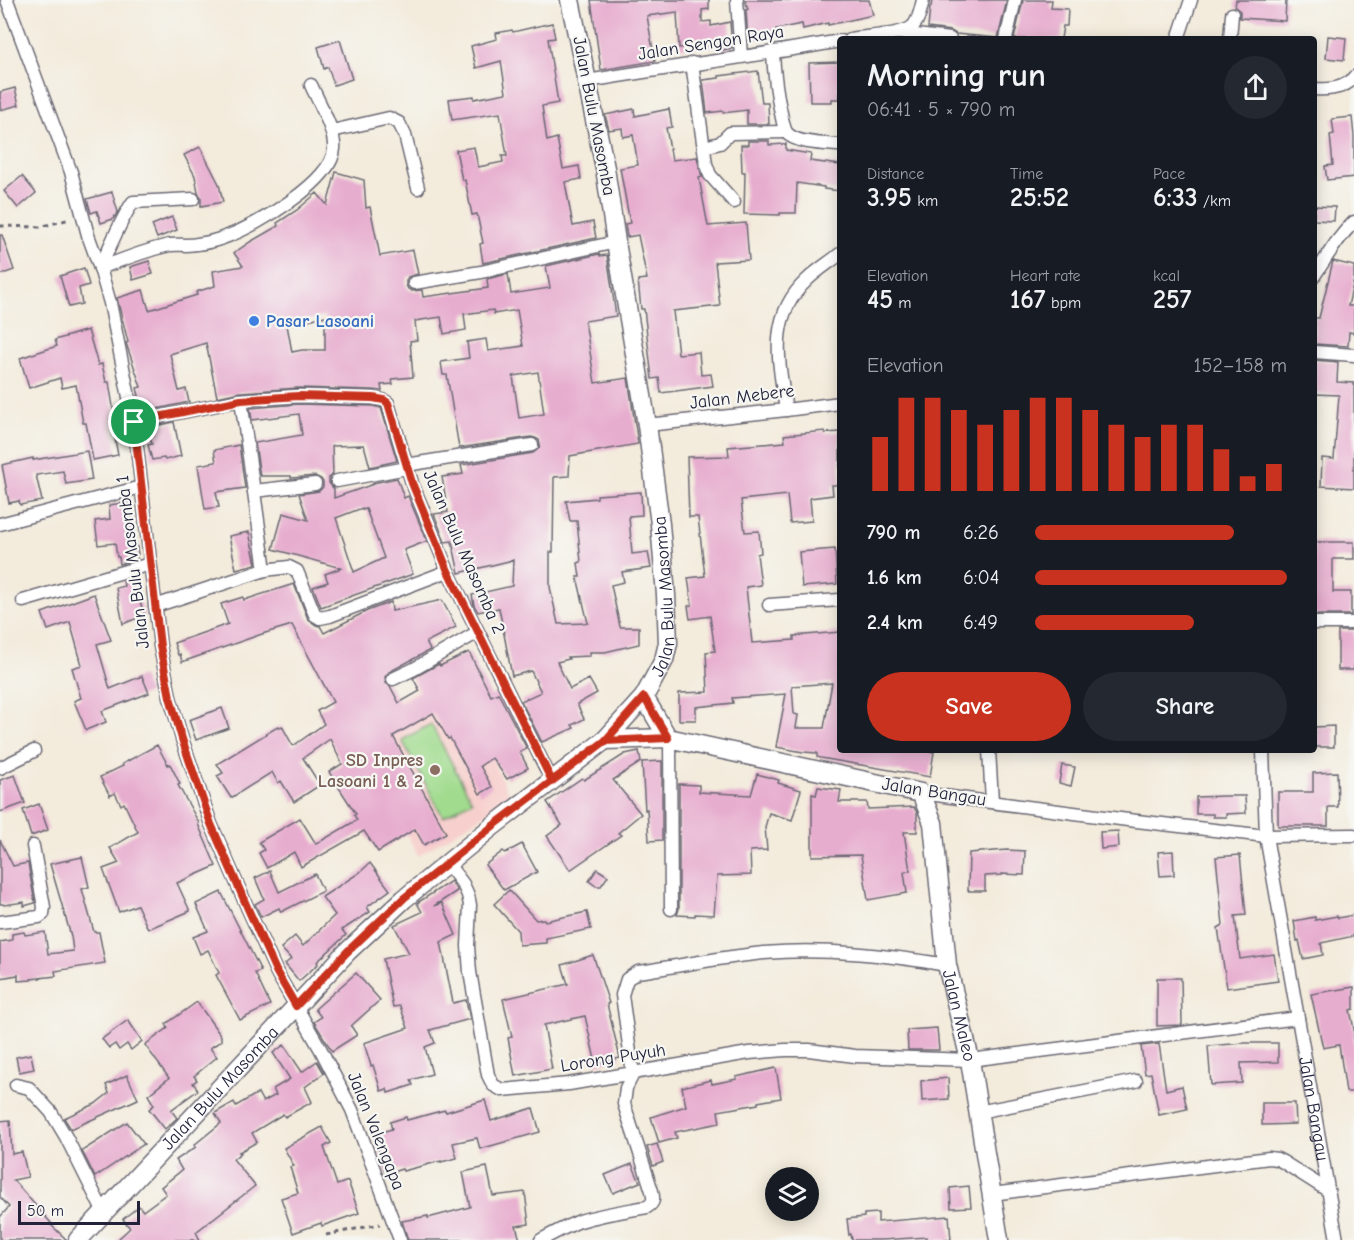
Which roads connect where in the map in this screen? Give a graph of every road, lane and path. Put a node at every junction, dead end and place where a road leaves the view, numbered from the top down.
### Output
1 (7, 0) edge
2 (570, 0) edge
3 (737, 0) edge
4 (923, 0) edge
5 (1015, 0) edge
6 (1191, 0) edge
7 (1232, 14) dead end
8 (898, 33) junction
9 (874, 36) edge
10 (924, 36) edge
11 (1007, 36) edge
12 (1179, 36) edge
13 (1230, 36) edge
14 (837, 42) edge
15 (773, 53) junction
16 (741, 56) junction
17 (692, 63) junction
18 (1354, 77) edge
19 (587, 81) junction
20 (311, 85) dead end
21 (1317, 89) edge
22 (332, 131) junction
23 (786, 132) junction
24 (837, 146) edge
25 (704, 147) junction
26 (418, 188) dead end
27 (193, 199) dead end
28 (734, 202) dead end
29 (83, 216) junction
30 (1354, 222) edge
31 (0, 226) edge
32 (616, 242) junction
33 (837, 256) edge
34 (100, 268) junction
35 (1317, 271) edge
36 (414, 283) dead end
37 (1317, 352) edge
38 (1354, 355) edge
39 (241, 400) junction
40 (837, 403) edge
41 (786, 410) junction
42 (134, 422) junction
43 (647, 425) junction
44 (532, 445) dead end
45 (407, 466) junction
46 (337, 481) dead end
47 (315, 484) dead end
48 (141, 487) junction
49 (254, 490) junction
50 (0, 524) edge
51 (150, 564) junction
52 (265, 570) junction
53 (448, 571) junction
54 (837, 600) edge
55 (23, 601) dead end
56 (769, 605) dead end
57 (155, 606) junction
58 (1317, 623) edge
59 (1354, 623) edge
60 (478, 632) junction
61 (393, 679) dead end
62 (644, 697) junction
63 (669, 738) junction
64 (605, 741) junction
65 (34, 751) dead end
66 (989, 753) edge
67 (1263, 753) edge
68 (0, 768) edge
69 (552, 781) junction
70 (921, 793) junction
71 (992, 801) junction
72 (1354, 835) edge
73 (1266, 836) junction
74 (33, 846) dead end
75 (447, 863) junction
76 (671, 909) dead end
77 (0, 922) edge
78 (947, 964) junction
79 (296, 1006) junction
80 (1298, 1018) junction
81 (970, 1060) junction
82 (633, 1074) junction
83 (1136, 1081) dead end
84 (16, 1085) dead end
85 (978, 1112) junction
86 (1327, 1190) junction
87 (992, 1194) junction
88 (104, 1213) junction
89 (393, 1221) junction
90 (326, 1235) dead end
91 (78, 1240) edge
92 (400, 1240) edge
93 (541, 1240) edge
94 (999, 1240) edge
95 (1337, 1240) edge

1 - 29 street, Jalan Bulu Masomba 1
2 - 19 street, Jalan Bulu Masomba
3 - 16 street
4 - 8 street
5 - 11 street
6 - 12 street
7 - 13 street
8 - 9 street
8 - 10 street
14 - 15 street, Jalan Sengon Raya
15 - 16 street, Jalan Sengon Raya
15 - 23 street
16 - 17 street, Jalan Sengon Raya
17 - 19 street, Jalan Sengon Raya
17 - 25 street
18 - 21 street
19 - 32 street, Jalan Bulu Masomba
20 - 22 street
22 - 26 street
22 - 34 street
23 - 24 street
23 - 25 street
25 - 28 street
27 - 34 street
29 - 31 path
29 - 34 street, Jalan Bulu Masomba 1
30 - 35 street
32 - 36 street
32 - 43 street, Jalan Bulu Masomba
33 - 41 street
34 - 42 street, Jalan Bulu Masomba 1
37 - 38 street
39 - 42 street, Jalan Bulu Masomba 2
39 - 45 street, Jalan Bulu Masomba 2
39 - 49 street
40 - 41 street, Jalan Mebere
41 - 43 street, Jalan Mebere
42 - 48 street, Jalan Bulu Masomba 1
43 - 62 street, Jalan Bulu Masomba
44 - 45 street
45 - 46 street
45 - 53 street, Jalan Bulu Masomba 2
47 - 49 street
48 - 50 street
48 - 51 street, Jalan Bulu Masomba 1
49 - 52 street
51 - 55 street
51 - 57 street, Jalan Bulu Masomba 1
52 - 53 street
52 - 57 street
53 - 60 street, Jalan Bulu Masomba 2
54 - 56 street
57 - 79 street, Jalan Bulu Masomba 1
58 - 59 street
60 - 61 street
60 - 69 street, Jalan Bulu Masomba 2
62 - 63 street
62 - 64 street, Jalan Bulu Masomba
63 - 64 street, Jalan Bangau
63 - 70 street, Jalan Bangau
63 - 76 street
64 - 69 street, Jalan Bulu Masomba
65 - 68 street
66 - 71 street
67 - 73 street
69 - 75 street, Jalan Bulu Masomba
70 - 71 street, Jalan Bangau
70 - 78 street, Jalan Maleo
71 - 73 street, Jalan Bangau
72 - 73 street, Jalan Bangau
73 - 80 street, Jalan Bangau
74 - 77 street
75 - 79 street, Jalan Bulu Masomba
75 - 82 street, Lorong Puyuh
78 - 81 street, Jalan Maleo
78 - 82 street
79 - 88 street, Jalan Bulu Masomba
79 - 89 street, Jalan Valengapa
80 - 81 street, Lorong Puyuh
80 - 86 street, Jalan Bangau
81 - 82 street, Lorong Puyuh
81 - 85 street, Jalan Maleo
82 - 93 street
83 - 85 street
84 - 88 street
85 - 87 street, Jalan Maleo
86 - 87 street
86 - 95 street, Jalan Bangau
87 - 94 street, Jalan Maleo
88 - 91 street, Jalan Bulu Masomba
89 - 90 path
89 - 92 street, Jalan Valengapa

